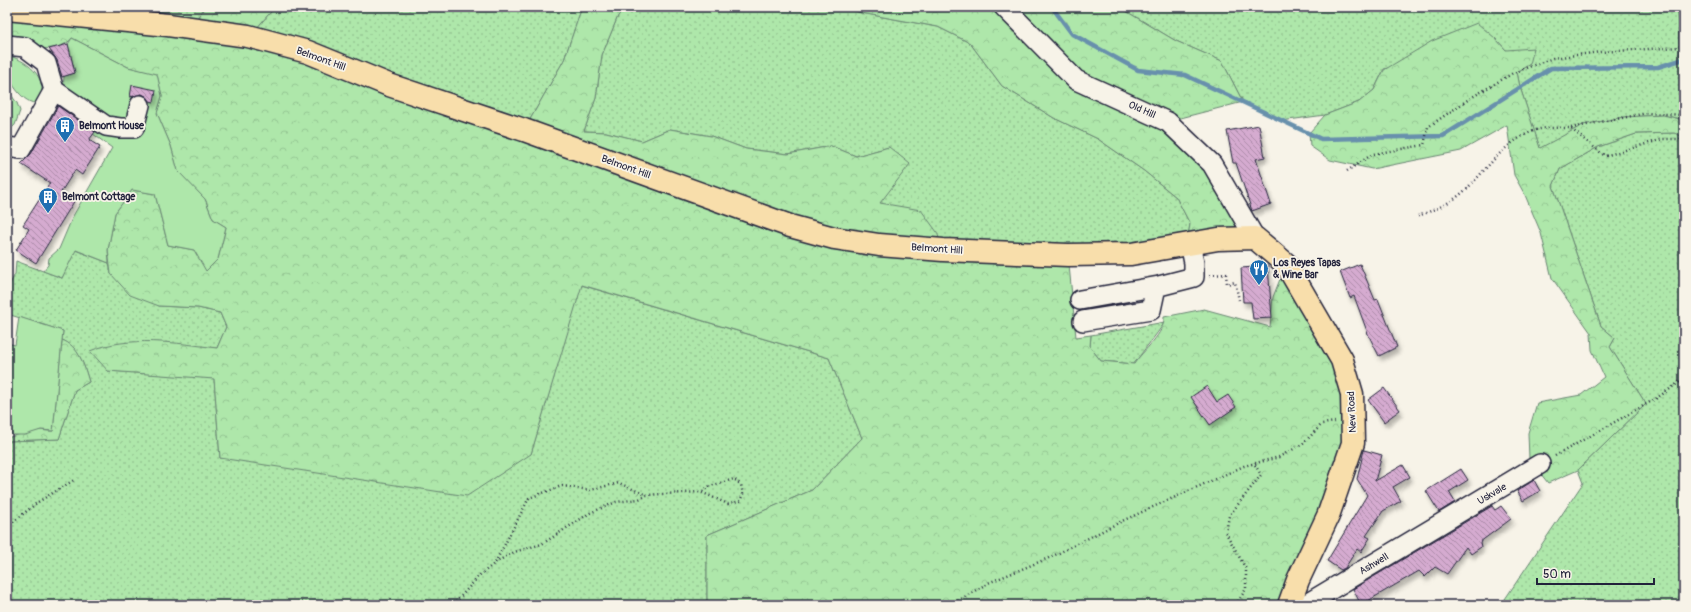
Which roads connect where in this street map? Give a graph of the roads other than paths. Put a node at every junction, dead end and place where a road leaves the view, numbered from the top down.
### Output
1 (1004, 7) edge
2 (7, 9) edge
3 (7, 45) edge
4 (54, 90) junction
5 (140, 105) dead end
6 (7, 147) edge
7 (1254, 238) junction
8 (1190, 243) junction
9 (1156, 287) junction
10 (1080, 300) dead end
11 (1083, 321) dead end
12 (1540, 464) road end
13 (1443, 523) joint
14 (1289, 605) edge
15 (1305, 605) edge

1 - 7 street, Old Hill
2 - 8 main road, Belmont Hill
3 - 4 street
4 - 5 street
4 - 6 street
7 - 8 main road, Belmont Hill
7 - 14 main road, New Road
8 - 9 street
9 - 10 street
9 - 11 street
12 - 13 street, Uskvale
13 - 15 street, Ashwell

